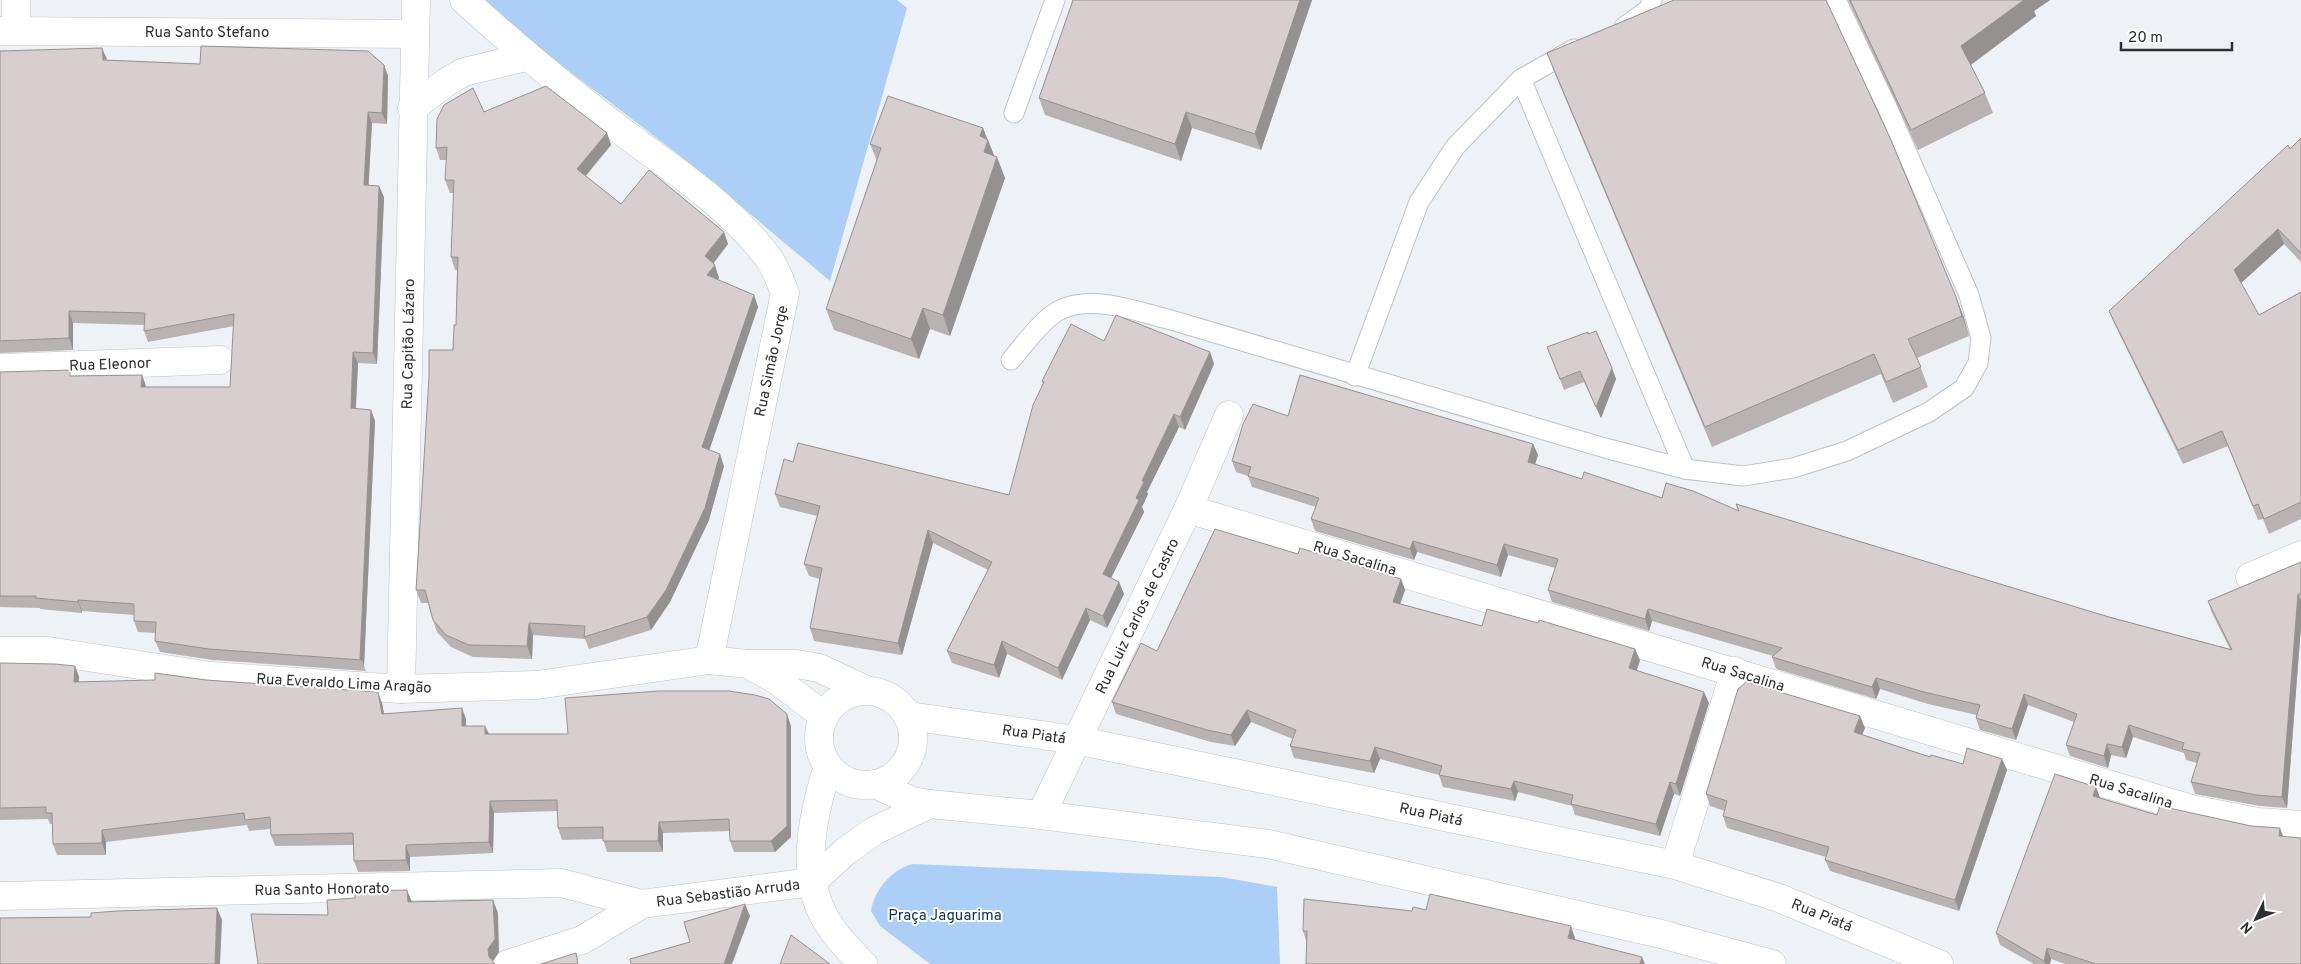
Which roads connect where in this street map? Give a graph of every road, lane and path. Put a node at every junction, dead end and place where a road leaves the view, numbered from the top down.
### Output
1 (16, 0) edge
2 (416, 0) edge
3 (464, 0) edge
4 (1055, 0) edge
5 (1652, 0) edge
6 (1836, 0) edge
7 (8, 31) edge
8 (1612, 33) edge
9 (414, 34) junction
10 (1587, 44) edge
11 (526, 57) junction
12 (1521, 79) junction
13 (412, 108) junction
14 (1014, 113) dead end
15 (220, 360) dead end
16 (1011, 360) dead end
17 (0, 368) edge
18 (1355, 376) junction
19 (1229, 415) dead end
20 (1685, 469) junction
21 (1188, 509) junction
22 (2301, 555) edge
23 (2250, 577) dead end
24 (0, 651) edge
25 (709, 660) junction
26 (748, 664) junction
27 (1735, 671) junction
28 (401, 689) junction
29 (866, 690) junction
30 (824, 716) junction
31 (909, 716) junction
32 (1076, 740) junction
33 (828, 766) junction
34 (875, 784) junction
35 (930, 804) junction
36 (1041, 815) junction
37 (2301, 825) edge
38 (1675, 865) junction
39 (812, 882) junction
40 (0, 896) edge
41 (642, 904) junction
42 (508, 964) edge
43 (863, 964) edge
44 (1772, 964) edge
45 (1939, 964) edge

1 - 7 street
2 - 9 street, Rua Capitão Lázaro
3 - 11 street, Rua Simão Jorge
4 - 14 lane
5 - 8 lane
6 - 20 lane
7 - 9 street, Rua Santo Stefano
9 - 13 street, Rua Capitão Lázaro
10 - 12 lane
11 - 13 street
11 - 25 street, Rua Simão Jorge
12 - 18 lane
12 - 20 lane
13 - 28 street, Rua Capitão Lázaro
15 - 17 street, Rua Eleonor
16 - 18 lane
18 - 20 lane
19 - 21 street, Rua Luiz Carlos de Castro
21 - 27 street, Rua Sacalina
21 - 32 street, Rua Luiz Carlos de Castro
22 - 23 street
24 - 28 street, Rua Everaldo Lima Aragão
25 - 26 street, Rua Everaldo Lima Aragão
25 - 28 street, Rua Everaldo Lima Aragão
26 - 29 street, Rua Everaldo Lima Aragão
26 - 30 street, Rua Everaldo Lima Aragão
27 - 37 street, Rua Sacalina
27 - 38 street
29 - 30 street
29 - 31 street
30 - 33 street
31 - 32 street, Rua Piatá
31 - 34 street
32 - 36 street, Rua Luiz Carlos de Castro
32 - 38 street, Rua Piatá
33 - 34 street
33 - 39 street
34 - 35 street
35 - 36 street
35 - 39 street
36 - 44 street
38 - 45 street, Rua Piatá
39 - 41 street, Rua Sebastião Arruda
39 - 43 street
40 - 41 street, Rua Santo Honorato
41 - 42 street, Rua Sebastião Arruda

